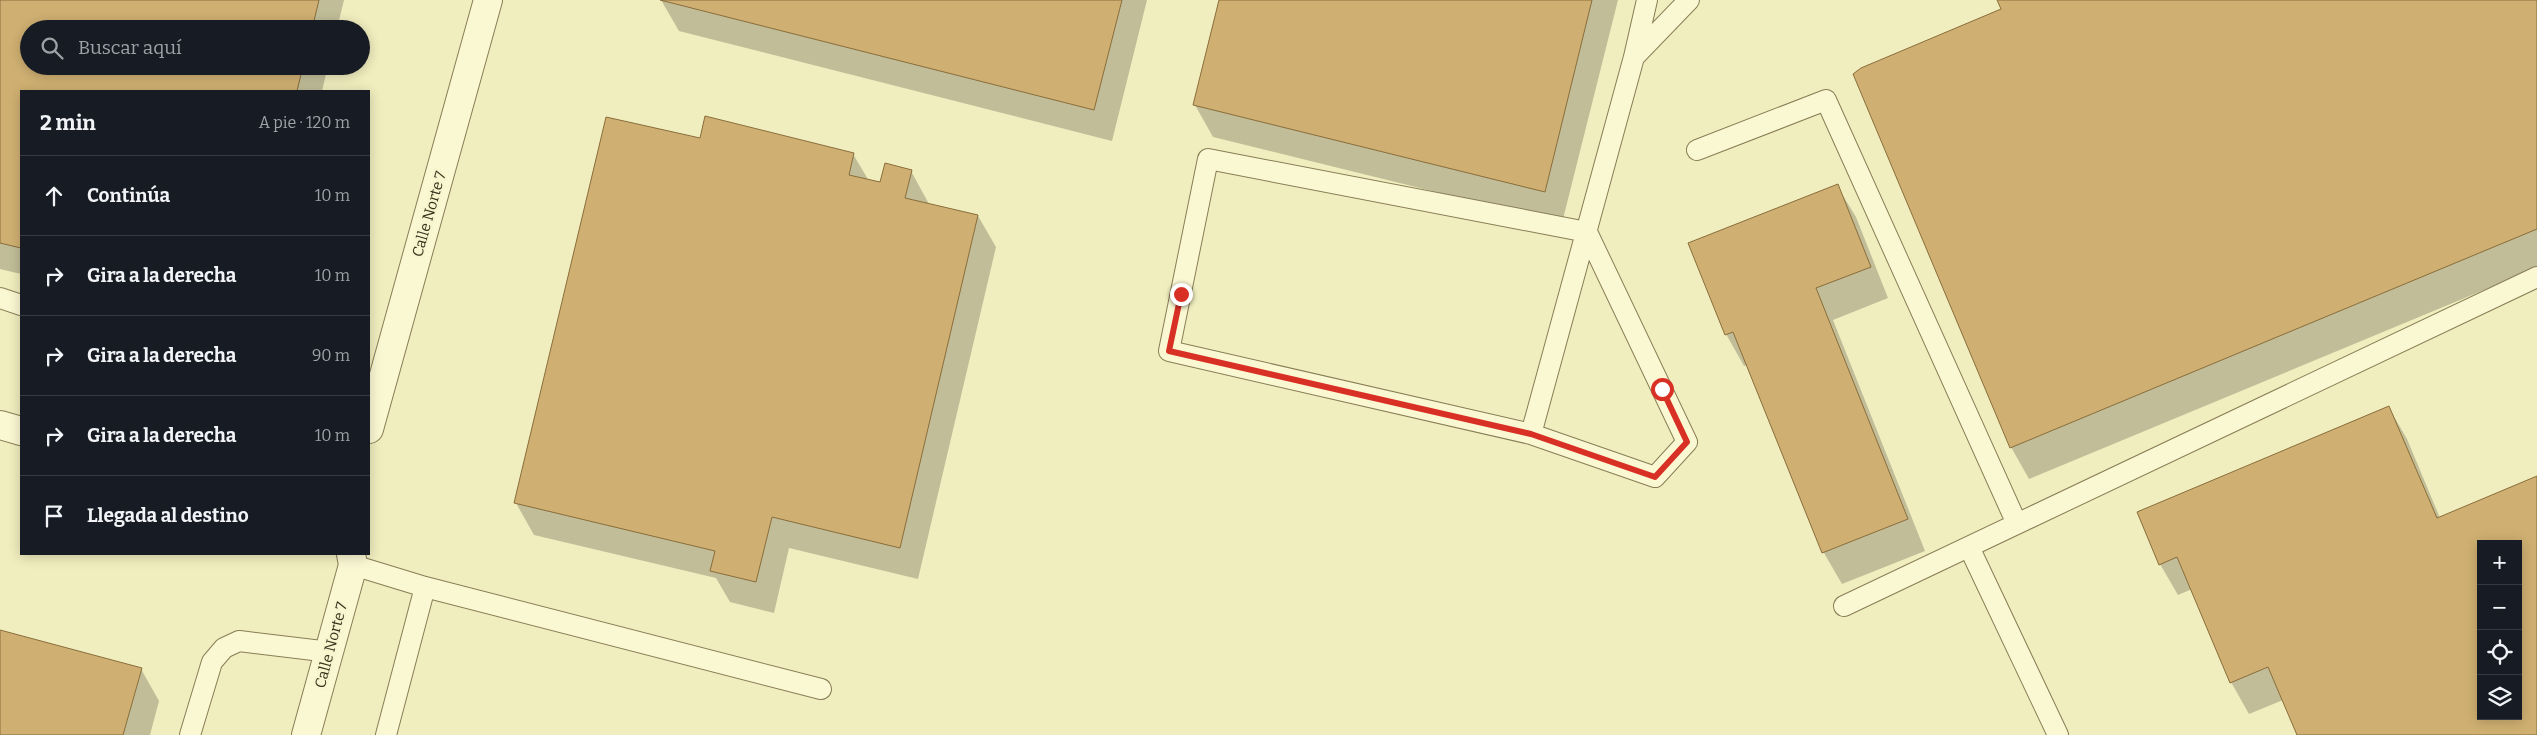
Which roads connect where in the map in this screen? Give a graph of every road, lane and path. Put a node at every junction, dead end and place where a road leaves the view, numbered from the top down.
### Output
1 (488, 0) edge
2 (1646, 0) edge
3 (1689, 0) edge
4 (1634, 57) junction
5 (1697, 150) dead end
6 (1587, 232) junction
7 (2537, 277) edge
8 (0, 298) edge
9 (20, 305) edge
10 (0, 425) edge
11 (370, 425) edge
12 (20, 430) edge
13 (1531, 434) junction
14 (2017, 524) junction
15 (1969, 547) junction
16 (352, 559) edge
17 (425, 587) junction
18 (1844, 606) dead end
19 (330, 652) junction
20 (821, 689) dead end
21 (190, 735) edge
22 (306, 735) edge
23 (386, 735) edge
24 (2058, 735) edge

1 - 11 street, Calle Norte 7
2 - 4 lane
3 - 4 lane
4 - 6 lane
5 - 14 lane
6 - 13 lane
6 - 13 lane
6 - 13 lane
7 - 14 lane
8 - 9 lane
10 - 12 street
14 - 15 lane
15 - 18 lane
15 - 24 lane
16 - 17 lane
16 - 19 street, Calle Norte 7
17 - 20 lane
17 - 23 lane
19 - 21 lane
19 - 22 street, Calle Norte 7

